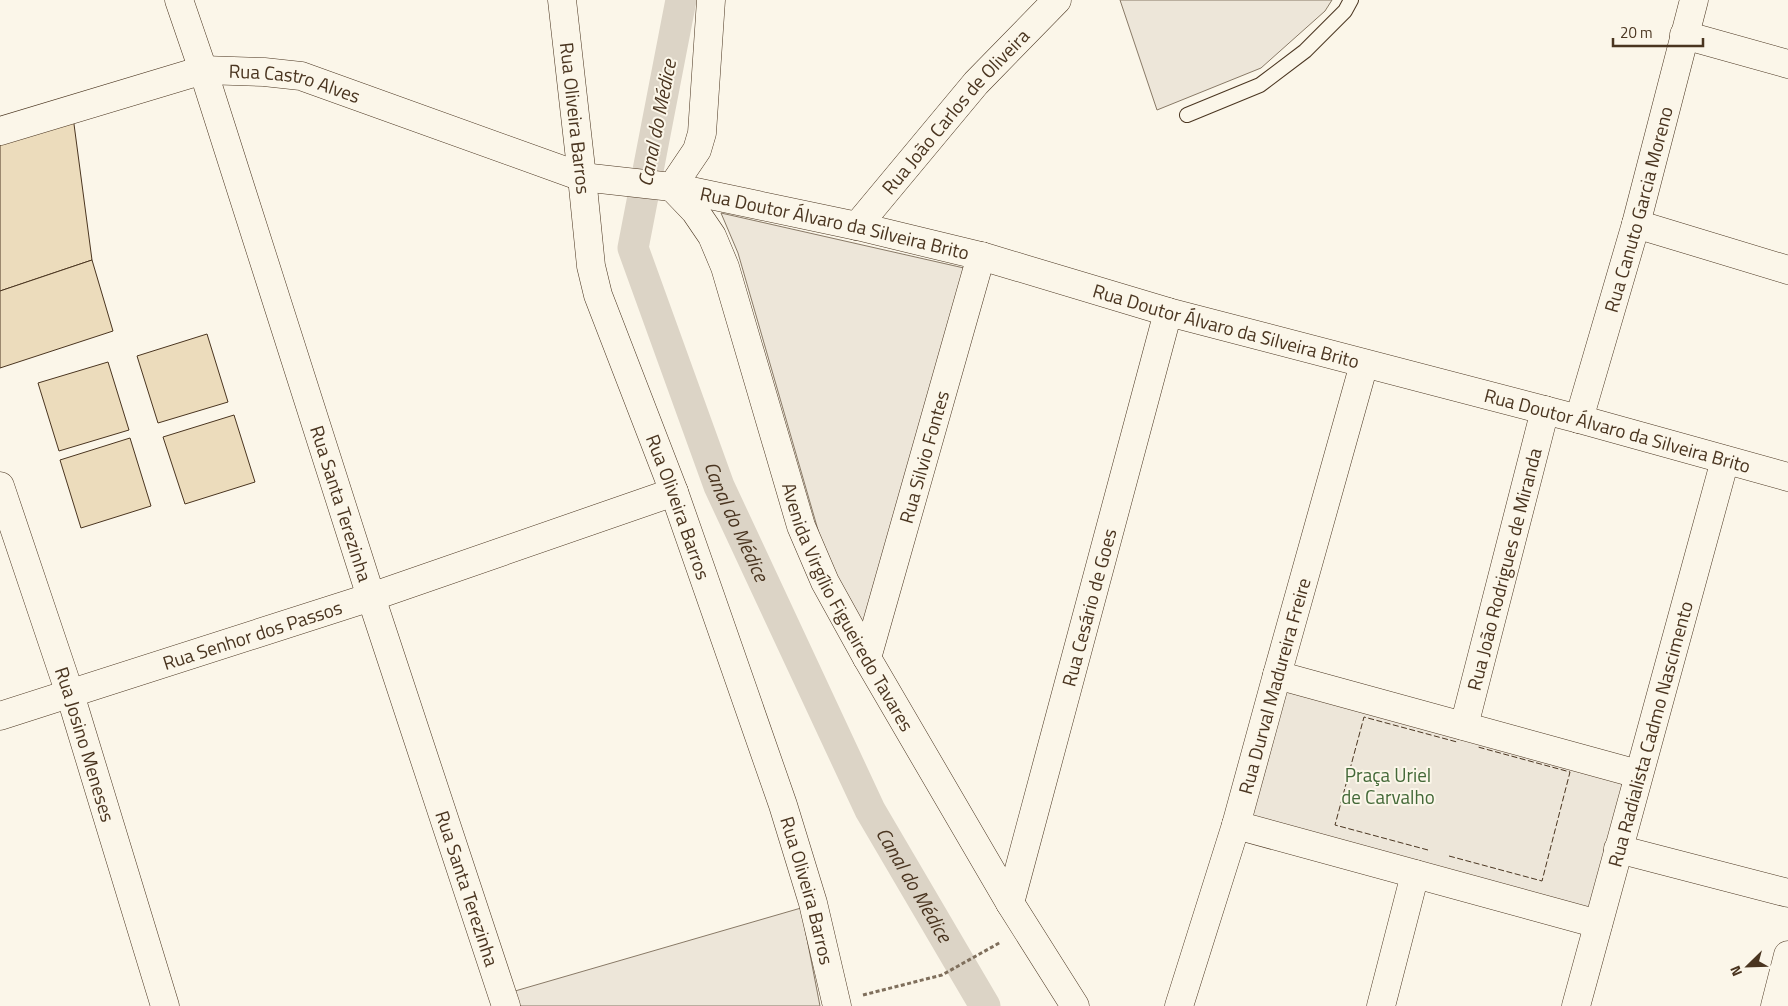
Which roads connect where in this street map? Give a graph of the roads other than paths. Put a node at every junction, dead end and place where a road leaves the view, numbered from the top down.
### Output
1 (179, 0) edge
2 (562, 0) edge
3 (711, 0) edge
4 (1057, 0) edge
5 (1351, 0) edge
6 (1694, 0) edge
7 (1684, 35) junction
8 (1788, 64) edge
9 (203, 70) junction
10 (1187, 115) dead end
11 (0, 130) edge
12 (588, 178) junction
13 (667, 187) junction
14 (1636, 224) junction
15 (857, 226) junction
16 (981, 256) junction
17 (1788, 270) edge
18 (1168, 312) junction
19 (1364, 364) junction
20 (1545, 410) junction
21 (1579, 419) junction
22 (1725, 460) junction
23 (1788, 477) edge
24 (0, 486) edge
25 (674, 492) junction
26 (371, 597) junction
27 (867, 658) junction
28 (1276, 675) junction
29 (70, 694) junction
30 (0, 716) edge
31 (1464, 726) junction
32 (1638, 774) junction
33 (1236, 825) junction
34 (1618, 850) junction
35 (1415, 874) junction
36 (1788, 893) edge
37 (1010, 903) junction
38 (1598, 924) junction
39 (1788, 955) edge
40 (836, 1004) edge
41 (165, 1006) edge
42 (506, 1006) edge
43 (1075, 1006) edge
44 (1180, 1006) edge
45 (1381, 1006) edge
46 (1576, 1006) edge
47 (1775, 1006) edge

1 - 9 street, Rua Santa Terezinha
2 - 12 street, Rua Oliveira Barros
3 - 13 street
4 - 15 street, Rua João Carlos de Oliveira
5 - 10 lane
6 - 7 street, Rua Canuto Garcia Moreno
7 - 8 street
7 - 14 street, Rua Canuto Garcia Moreno
9 - 11 street, Rua Castro Alves
9 - 12 street, Rua Castro Alves
9 - 26 street, Rua Santa Terezinha
12 - 13 street, Rua Castro Alves
12 - 25 street, Rua Oliveira Barros
13 - 15 street, Rua Doutor Álvaro da Silveira Brito
13 - 27 street, Avenida Virgílio Figueiredo Tavares
14 - 17 street
14 - 21 street, Rua Canuto Garcia Moreno
15 - 16 street, Rua Doutor Álvaro da Silveira Brito
16 - 18 street, Rua Doutor Álvaro da Silveira Brito
16 - 27 street, Rua Silvio Fontes
18 - 19 street, Rua Doutor Álvaro da Silveira Brito
18 - 37 street, Rua Cesário de Goes
19 - 20 street, Rua Doutor Álvaro da Silveira Brito
19 - 28 street, Rua Durval Madureira Freire
20 - 21 street, Rua Doutor Álvaro da Silveira Brito
20 - 31 street, Rua João Rodrigues de Miranda
21 - 22 street, Rua Doutor Álvaro da Silveira Brito
22 - 23 street, Rua Doutor Álvaro da Silveira Brito
22 - 32 street, Rua Radialista Cadmo Nascimento
24 - 29 street, Rua Josino Meneses
25 - 26 street, Rua Senhor dos Passos
25 - 40 street, Rua Oliveira Barros
26 - 29 street, Rua Senhor dos Passos
26 - 42 street, Rua Santa Terezinha
27 - 37 street, Avenida Virgílio Figueiredo Tavares
28 - 31 street
28 - 33 street, Rua Durval Madureira Freire
29 - 30 street, Rua Senhor dos Passos
29 - 41 street, Rua Josino Meneses
31 - 32 street
32 - 34 street, Rua Radialista Cadmo Nascimento
33 - 35 street
33 - 44 street, Rua Durval Madureira Freire
34 - 36 street
34 - 38 street, Rua Radialista Cadmo Nascimento
35 - 38 street
35 - 45 street
37 - 43 street, Avenida Virgílio Figueiredo Tavares
38 - 46 street, Rua Radialista Cadmo Nascimento
39 - 47 street

